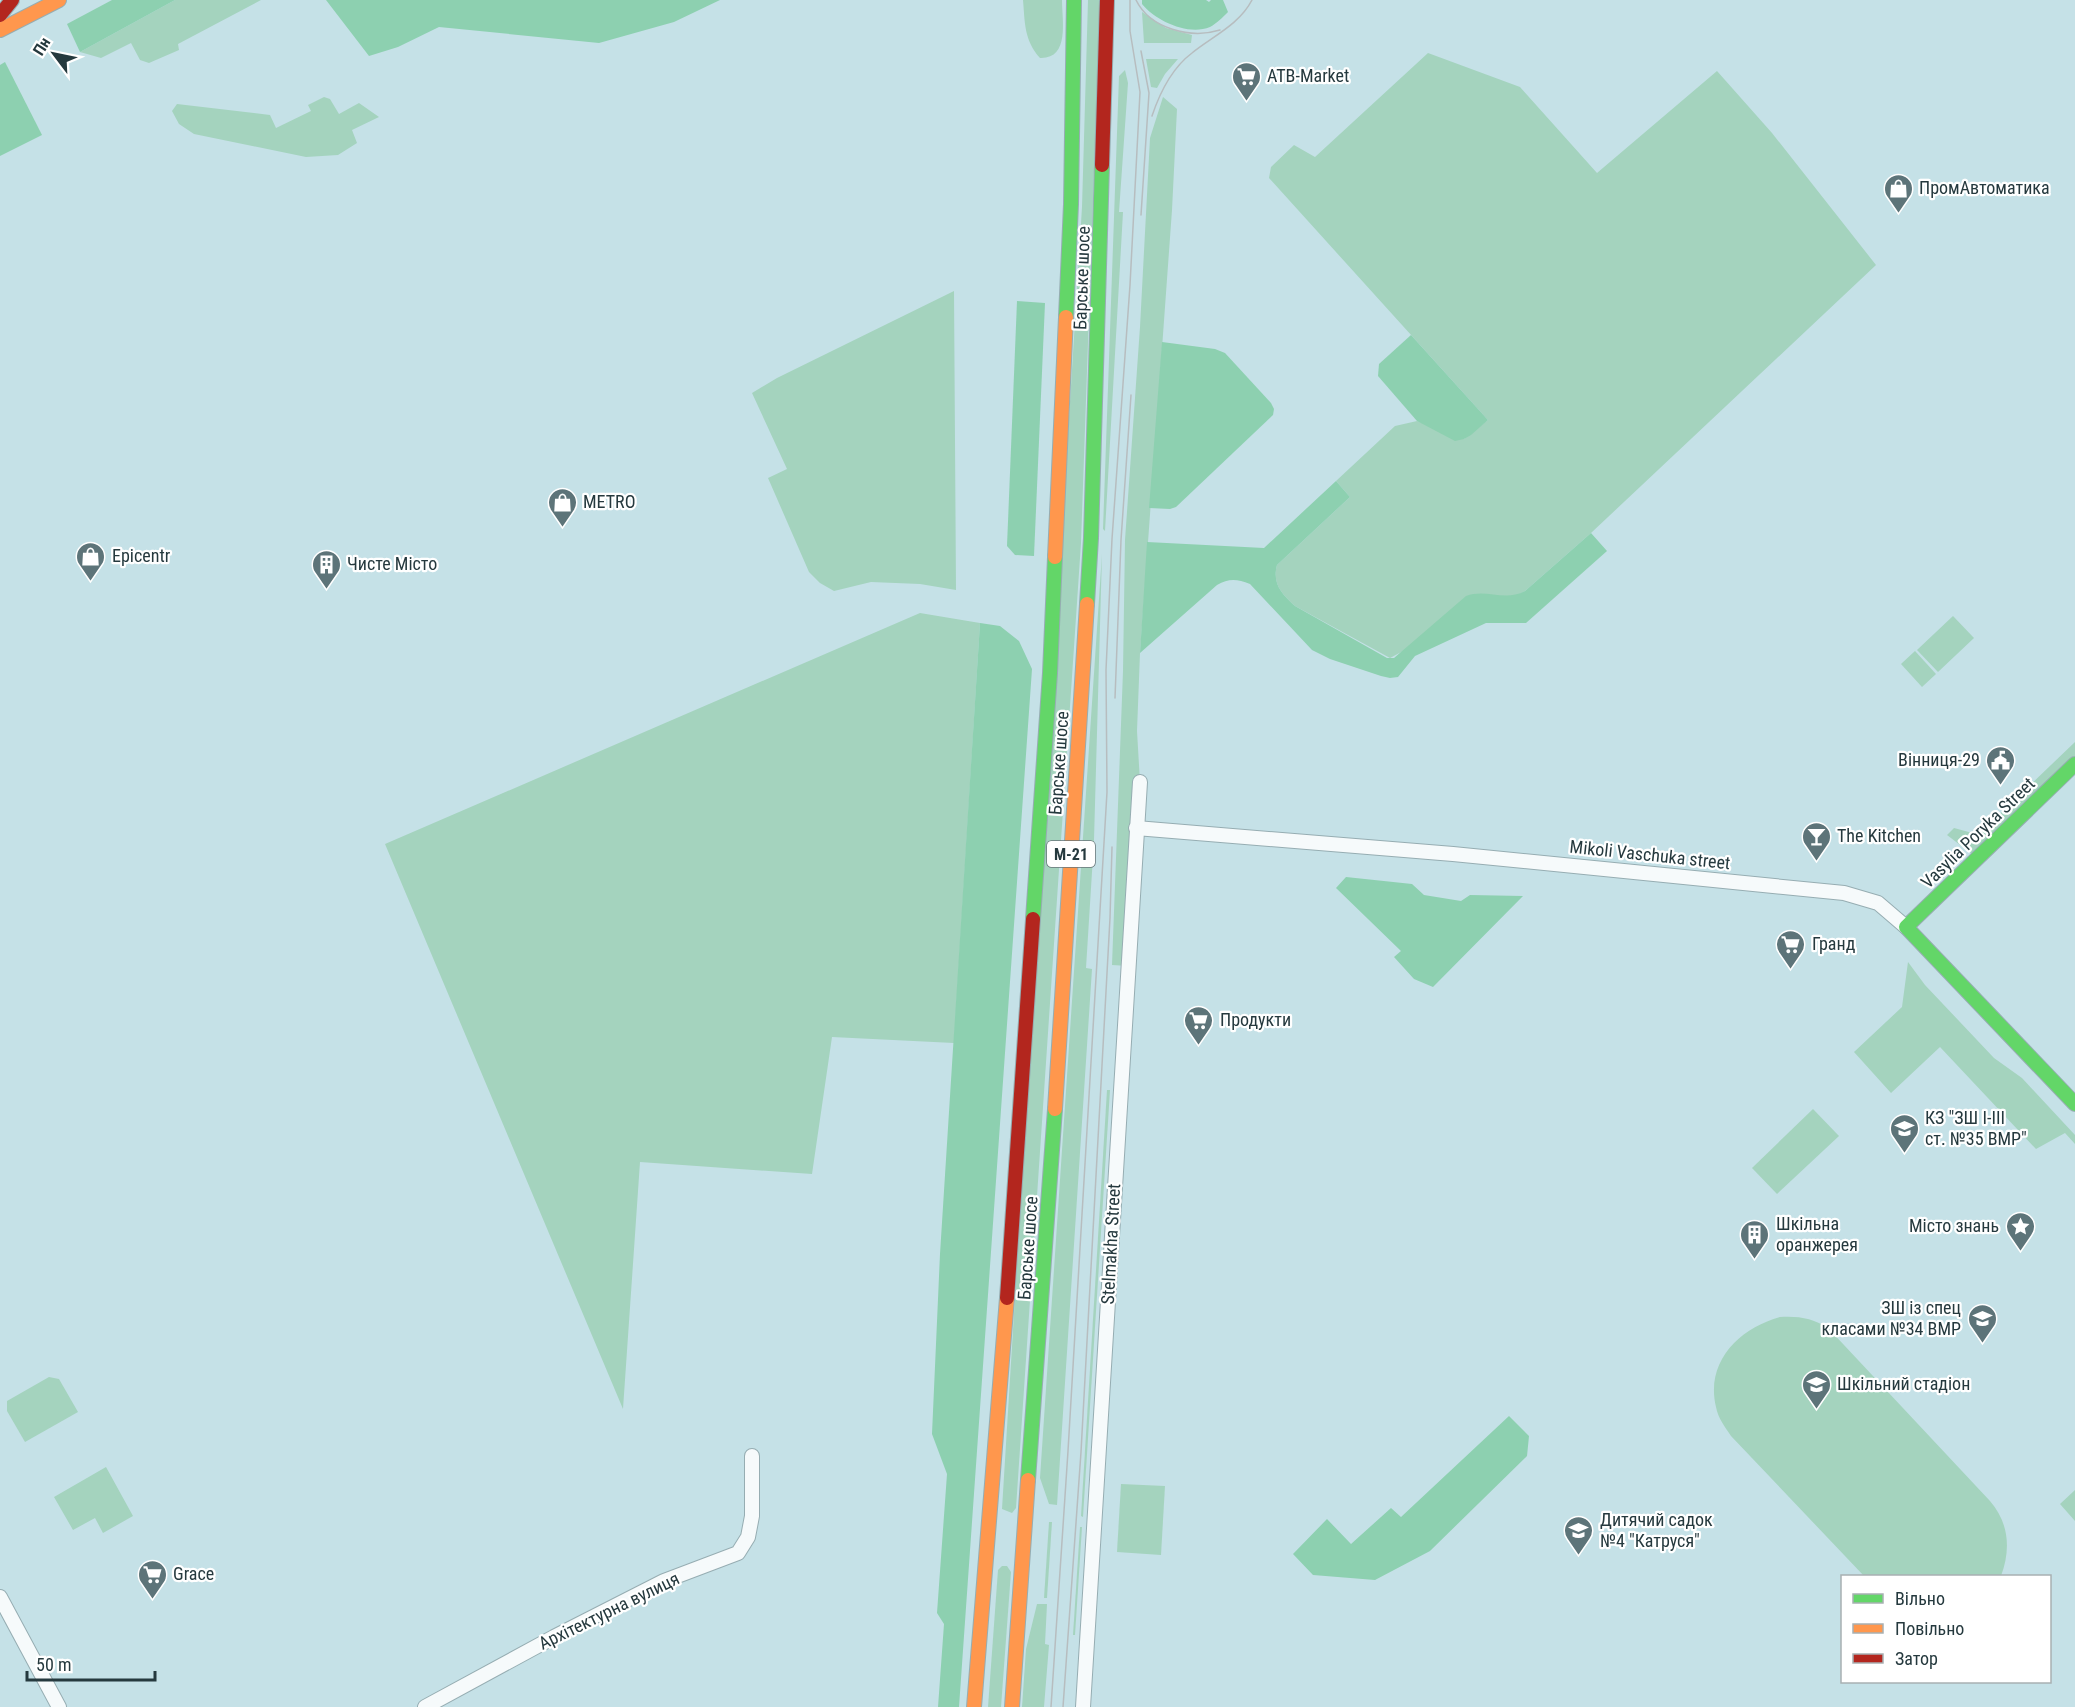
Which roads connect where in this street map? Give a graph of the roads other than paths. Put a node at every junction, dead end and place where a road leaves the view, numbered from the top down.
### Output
1 (12, 0) edge
2 (59, 0) edge
3 (1074, 0) edge
4 (1107, 0) edge
5 (42, 4) edge
6 (0, 15) edge
7 (0, 30) edge
8 (2075, 764) edge
9 (1140, 782) dead end
10 (1136, 828) junction
11 (1906, 927) junction
12 (2075, 1104) edge
13 (752, 1456) dead end
14 (998, 1538) junction
15 (1025, 1539) junction
16 (0, 1597) edge
17 (59, 1707) edge
18 (425, 1707) edge
19 (974, 1707) edge
20 (1012, 1707) edge
21 (1083, 1707) edge

1 - 6 main road
2 - 5 main road
3 - 14 main road, М-21
4 - 15 main road, Барське шосе / М-21
5 - 7 main road
8 - 11 main road, Vasylia Poryka Street
9 - 10 street, Stelmakha Street
10 - 11 street, Mikoli Vaschuka street
10 - 21 street, Stelmakha Street
11 - 12 main road, Mikoli Vaschuka street
13 - 18 street, Архітектурна вулиця
14 - 15 main road
14 - 19 main road, М-21
15 - 20 main road, Барське шосе / М-21
16 - 17 street

